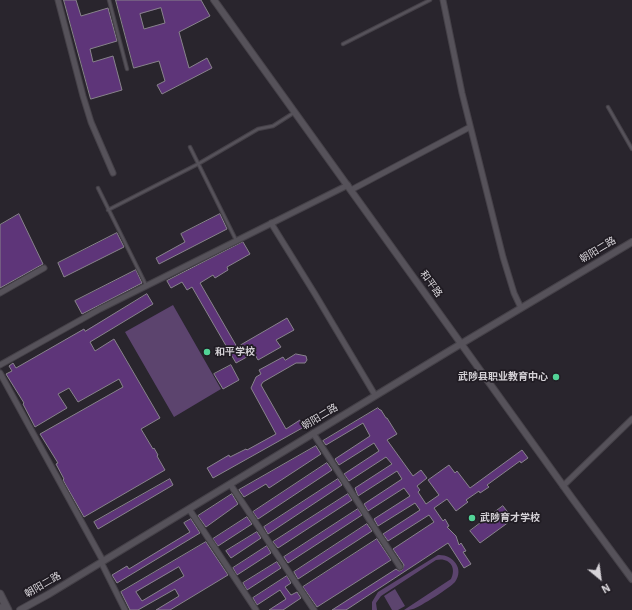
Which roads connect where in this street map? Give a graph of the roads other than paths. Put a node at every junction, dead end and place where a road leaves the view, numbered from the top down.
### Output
1 (58, 0) edge
2 (110, 0) edge
3 (214, 0) edge
4 (430, 0) edge
5 (443, 0) edge
6 (343, 44) dead end
7 (127, 69) dead end
8 (608, 107) dead end
9 (295, 112) junction
10 (470, 126) junction
11 (190, 147) dead end
12 (632, 149) edge
13 (198, 164) junction
14 (113, 173) dead end
15 (350, 187) junction
16 (98, 188) dead end
17 (108, 210) junction
18 (271, 223) junction
19 (236, 241) junction
20 (632, 242) edge
21 (44, 268) dead end
22 (146, 286) junction
23 (0, 293) edge
24 (521, 308) junction
25 (461, 343) junction
26 (0, 365) edge
27 (0, 373) edge
28 (375, 395) junction
29 (632, 418) edge
30 (312, 433) junction
31 (230, 484) junction
32 (563, 486) junction
33 (189, 508) junction
34 (102, 561) junction
35 (400, 567) dead end
36 (632, 579) edge
37 (0, 594) edge
38 (8, 610) edge
39 (20, 610) edge
40 (125, 610) edge
41 (256, 610) edge
42 (314, 610) edge

1 - 14 street
2 - 7 lane
3 - 9 street, 和平路
4 - 6 lane
5 - 10 street
8 - 12 lane
9 - 13 lane
9 - 15 street, 和平路
10 - 15 street
10 - 24 street
11 - 13 lane
13 - 17 lane
13 - 19 lane
15 - 18 street
15 - 25 street, 和平路
16 - 17 lane
17 - 22 lane
18 - 19 street
18 - 28 street
19 - 22 street
20 - 24 street, 朝阳二路
21 - 23 street
22 - 26 street
24 - 25 street, 朝阳二路
25 - 28 street, 朝阳二路
25 - 32 street, 和平路
27 - 34 street
28 - 30 street, 朝阳二路
29 - 32 street
30 - 31 street, 朝阳二路
30 - 35 street
31 - 33 street, 朝阳二路
31 - 42 street
32 - 36 street, 和平路
33 - 34 street, 朝阳二路
33 - 41 street
34 - 39 street, 朝阳二路
34 - 40 street
37 - 38 main road

